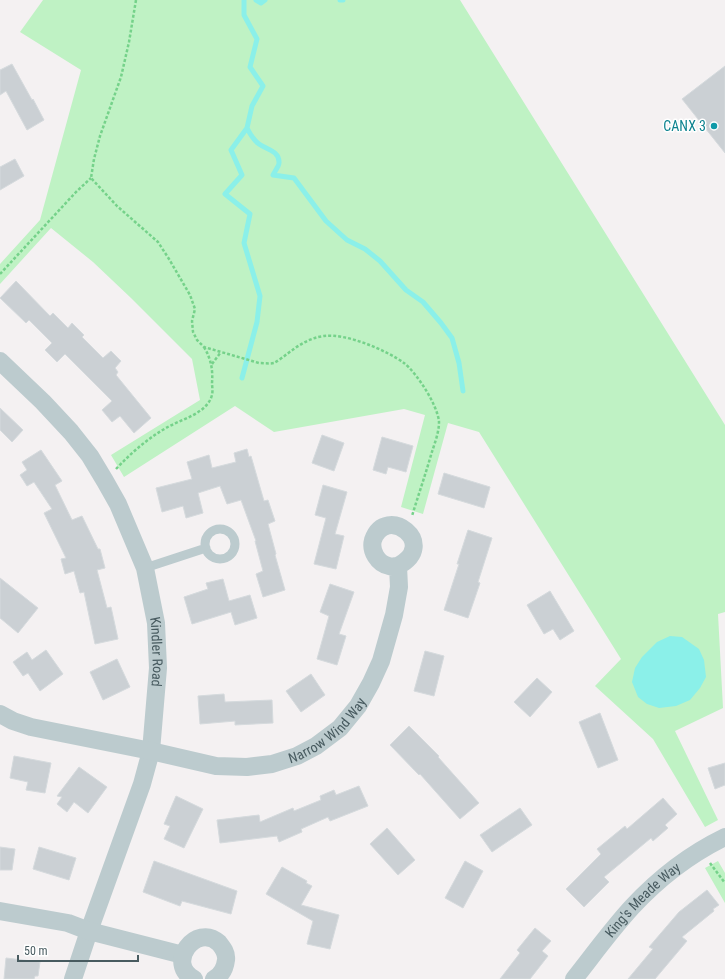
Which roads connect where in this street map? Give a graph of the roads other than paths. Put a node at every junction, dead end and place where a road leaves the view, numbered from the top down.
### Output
1 (0, 361) edge
2 (206, 548) dead end
3 (398, 566) junction
4 (145, 568) junction
5 (0, 714) edge
6 (152, 751) junction
7 (725, 837) edge
8 (0, 911) edge
9 (89, 931) junction
10 (183, 955) junction
11 (73, 979) edge
12 (194, 979) edge
13 (214, 979) edge
14 (574, 979) edge

1 - 4 street, Kindler Road
2 - 4 lane
3 - 3 street
3 - 6 street, Narrow Wind Way
4 - 6 street, Kindler Road
5 - 6 street, Narrow Wind Way
6 - 9 street, Kindler Road
7 - 14 street, King's Meade Way
8 - 9 street
9 - 10 street
9 - 11 street, Kindler Road
10 - 12 street
10 - 13 street

